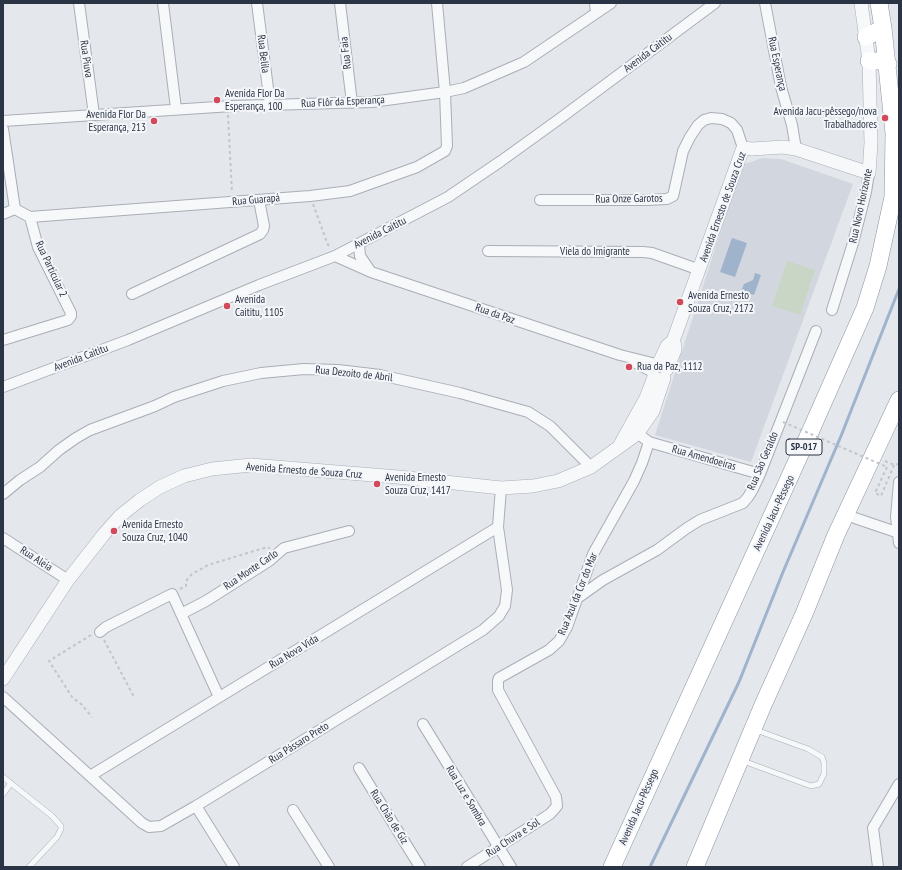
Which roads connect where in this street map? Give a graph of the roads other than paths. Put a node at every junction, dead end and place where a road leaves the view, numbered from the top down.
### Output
1 (79, 3) edge
2 (164, 3) edge
3 (257, 3) edge
4 (340, 3) edge
5 (437, 3) edge
6 (595, 3) edge
7 (611, 3) edge
8 (715, 3) edge
9 (765, 3) edge
10 (861, 3) edge
11 (879, 3) edge
12 (596, 13) junction
13 (883, 28) junction
14 (866, 37) junction
15 (869, 61) junction
16 (888, 64) junction
17 (445, 92) junction
18 (352, 103) junction
19 (270, 104) junction
20 (176, 109) junction
21 (94, 115) junction
22 (3, 121) edge
23 (3, 129) edge
24 (743, 148) junction
25 (796, 149) junction
26 (869, 173) junction
27 (259, 200) junction
28 (540, 200) dead end
29 (15, 209) junction
30 (3, 214) edge
31 (30, 216) junction
32 (359, 244) junction
33 (488, 251) dead end
34 (335, 256) junction
35 (700, 270) junction
36 (371, 272) junction
37 (132, 294) dead end
38 (832, 310) dead end
39 (816, 331) dead end
40 (3, 340) edge
41 (659, 370) junction
42 (3, 387) edge
43 (899, 400) edge
44 (634, 431) junction
45 (648, 442) junction
46 (591, 468) junction
47 (760, 474) junction
48 (899, 482) edge
49 (501, 488) junction
50 (3, 494) edge
51 (846, 514) junction
52 (498, 527) junction
53 (349, 531) dead end
54 (899, 536) edge
55 (3, 538) edge
56 (68, 580) junction
57 (579, 597) junction
58 (181, 614) junction
59 (100, 632) road end
60 (3, 679) edge
61 (3, 697) edge
62 (220, 697) junction
63 (423, 724) dead end
64 (753, 729) junction
65 (740, 760) junction
66 (359, 768) dead end
67 (90, 776) junction
68 (3, 777) edge
69 (11, 783) junction
70 (899, 784) edge
71 (3, 794) edge
72 (196, 806) junction
73 (557, 806) joint
74 (293, 810) dead end
75 (498, 848) junction
76 (702, 850) junction
77 (29, 867) edge
78 (234, 867) edge
79 (329, 867) edge
80 (420, 867) edge
81 (467, 867) edge
82 (511, 867) edge
83 (612, 867) edge
84 (695, 867) edge
85 (703, 867) edge
86 (878, 867) edge

1 - 21 street, Rua Piuva
2 - 20 street
3 - 19 street, Rua Belila
4 - 18 street, Rua Faia
5 - 17 street
6 - 12 street
7 - 12 street, Rua Flôr da Esperança
8 - 32 street, Avenida Caititu
9 - 25 street, Rua Esperança
10 - 14 street, Rua Novo Horizonte
11 - 13 highway, Avenida Jacu-Pêssego / SP-017
12 - 17 street, Rua Flôr da Esperança
13 - 14 highway
13 - 16 highway, Avenida Jacu-Pêssego / SP-017
14 - 15 street, Rua Novo Horizonte
15 - 16 highway
15 - 26 street, Rua Novo Horizonte
16 - 83 highway, Avenida Jacu-Pêssego / SP-017
17 - 18 street, Rua Flôr da Esperança
17 - 27 street, Rua Guarapá
18 - 19 street, Rua Flôr da Esperança
19 - 20 street, Rua Flôr da Esperança
20 - 21 street, Rua Flôr da Esperança
21 - 22 street, Rua Flôr da Esperança
23 - 29 street
24 - 25 street, Avenida Ernesto de Souza Cruz
24 - 28 street, Rua Onze Garotos
24 - 35 street, Avenida Ernesto de Souza Cruz
25 - 26 street, Avenida Ernesto de Souza Cruz
26 - 38 street, Rua Novo Horizonte
27 - 31 street, Rua Guarapá
27 - 37 street
29 - 30 street
29 - 31 street, Rua Guarapá
31 - 40 street, Rua Particular 2
32 - 34 street, Avenida Caititu
32 - 36 street
33 - 35 street, Viela do Imigrante
34 - 36 street, Rua da Paz
34 - 42 street, Avenida Caititu
35 - 41 street, Avenida Ernesto de Souza Cruz
36 - 41 street, Rua da Paz
39 - 47 street, Rua São Geraldo
41 - 44 street, Avenida Ernesto de Souza Cruz
43 - 51 highway
44 - 45 street
44 - 46 street, Avenida Ernesto de Souza Cruz
45 - 47 street, Rua Amendoeiras
45 - 57 street, Rua Azul da Cor do Mar
46 - 49 street, Avenida Ernesto de Souza Cruz
46 - 50 street, Rua Dezoito de Abril
47 - 57 street, Rua São Geraldo
48 - 54 street
49 - 52 street, Rua Pássaro Preto
49 - 56 street, Avenida Ernesto de Souza Cruz
51 - 54 street
51 - 64 highway
52 - 62 street, Rua Nova Vida
52 - 72 street, Rua Pássaro Preto
53 - 58 street, Rua Monte Carlo
55 - 56 street, Rua Aleia
56 - 60 street, Avenida Ernesto de Souza Cruz
57 - 73 street, Rua Azul da Cor do Mar
58 - 59 street
58 - 62 street
61 - 67 street, Rua Pássaro Preto
62 - 67 street, Rua Nova Vida
63 - 75 street, Rua Luz e Sombra
64 - 65 highway
64 - 65 lane
65 - 76 highway
66 - 80 street, Rua Chão de Giz
67 - 72 street, Rua Pássaro Preto
68 - 69 lane
69 - 71 lane
69 - 77 lane
70 - 86 street
72 - 78 street
73 - 75 street, Rua Chuva e Sol
74 - 79 street
75 - 81 street, Rua Chuva e Sol
75 - 82 street, Rua Luz e Sombra
76 - 84 highway
76 - 85 street

